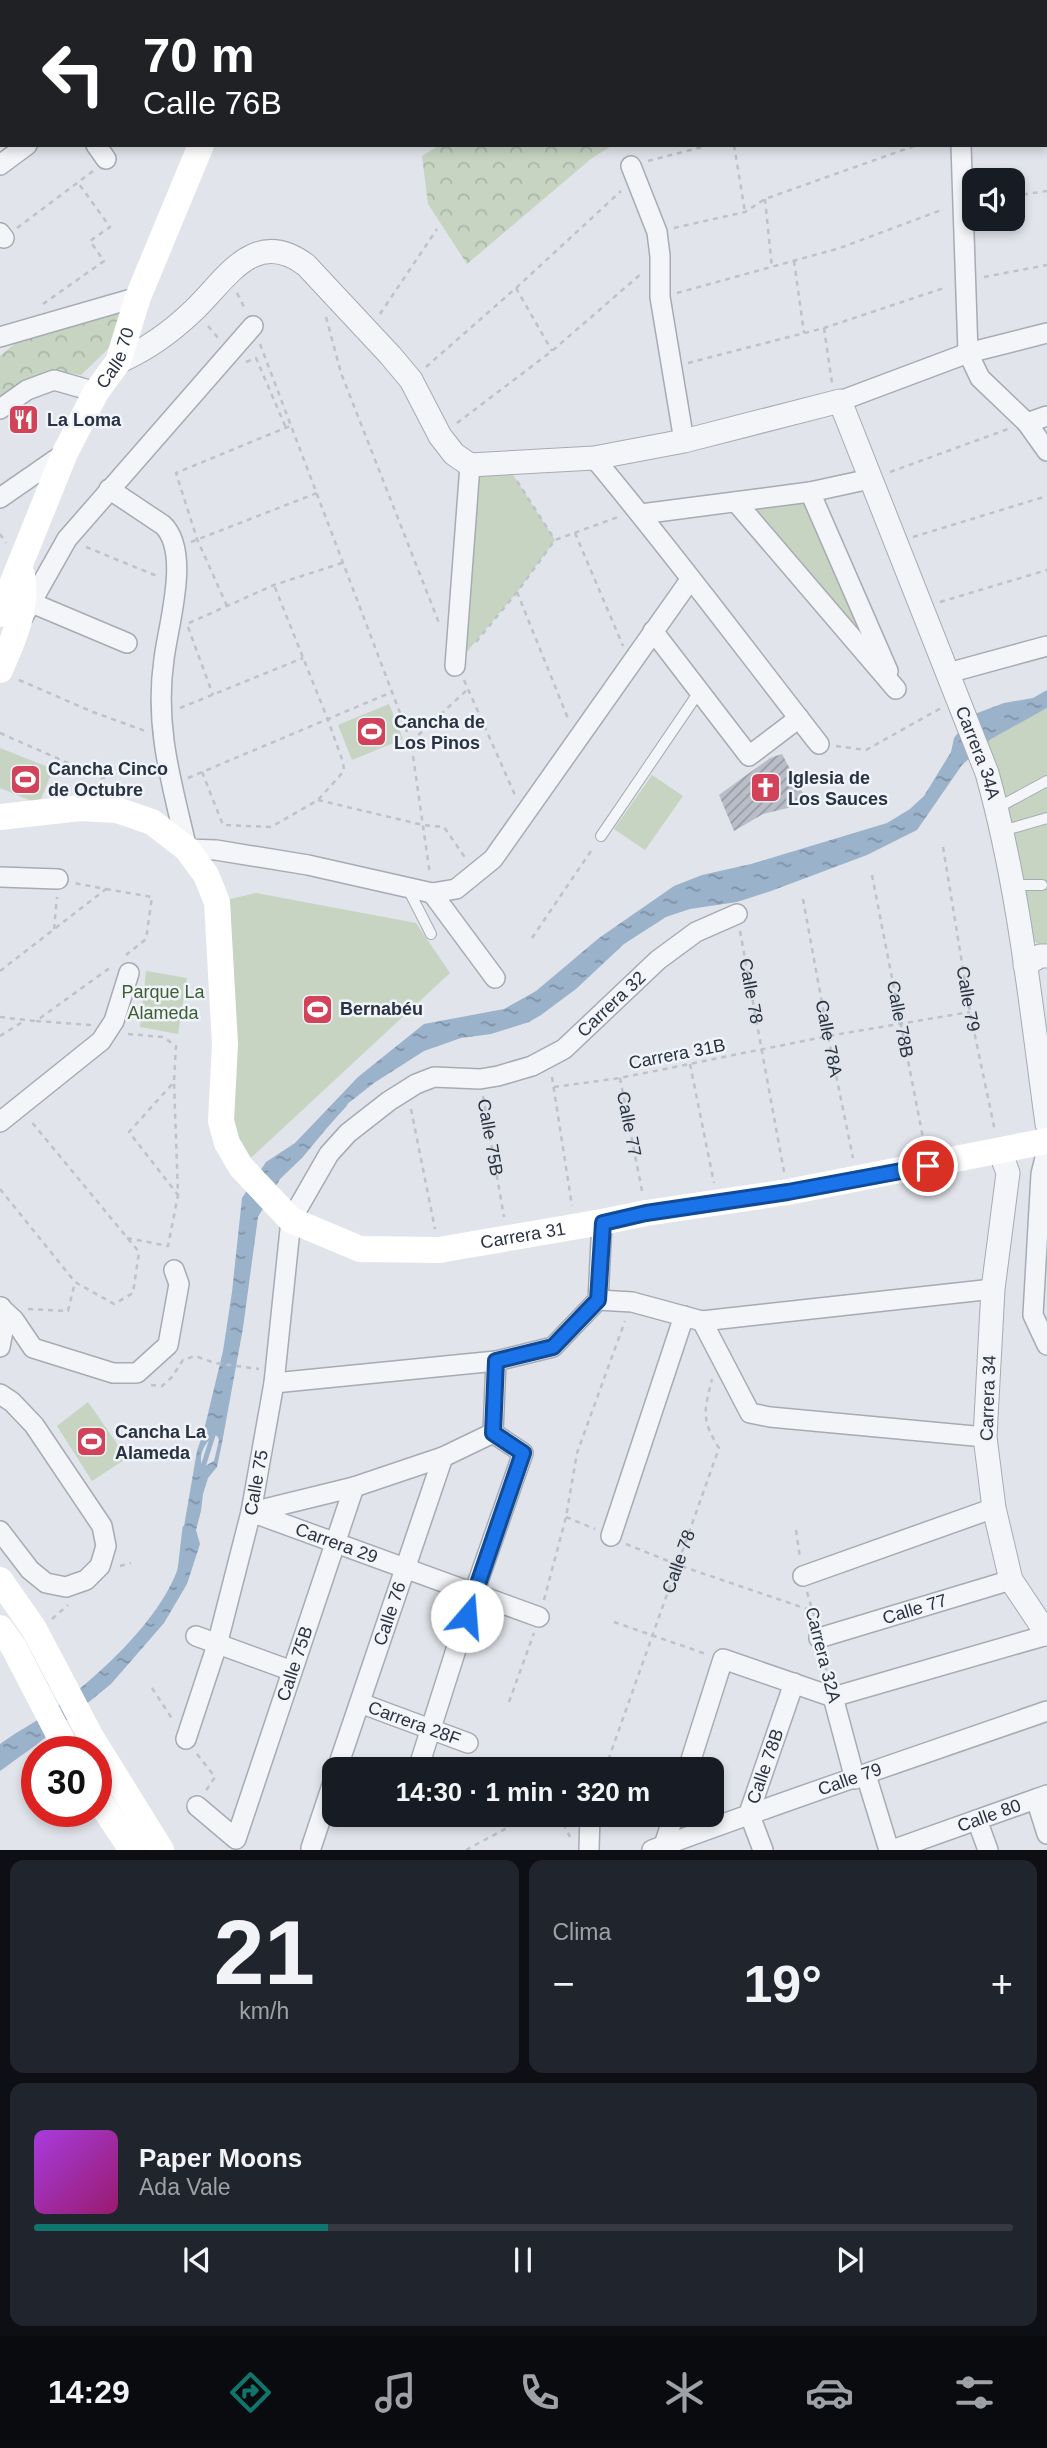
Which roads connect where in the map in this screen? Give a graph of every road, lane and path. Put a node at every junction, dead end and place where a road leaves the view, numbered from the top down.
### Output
1 (24, 147) edge
2 (200, 147) edge
3 (704, 147) edge
4 (734, 147) edge
5 (911, 147) edge
6 (961, 147) edge
7 (101, 152) edge
8 (0, 165) edge
9 (633, 172) junction
10 (962, 173) edge
11 (79, 184) junction
12 (1047, 191) edge
13 (1025, 194) edge
14 (765, 199) junction
15 (962, 202) edge
16 (745, 212) junction
17 (437, 229) dead end
18 (964, 231) edge
19 (657, 232) junction
20 (2, 235) edge
21 (660, 256) junction
22 (794, 261) junction
23 (1047, 265) edge
24 (772, 268) junction
25 (227, 274) junction
26 (966, 280) junction
27 (516, 288) junction
28 (138, 297) junction
29 (660, 297) junction
30 (41, 305) dead end
31 (323, 309) dead end
32 (194, 311) junction
33 (253, 326) junction
34 (824, 328) junction
35 (368, 332) junction
36 (804, 333) junction
37 (1047, 333) edge
38 (0, 337) edge
39 (552, 351) junction
40 (230, 352) junction
41 (968, 353) junction
42 (256, 358) dead end
43 (118, 362) junction
44 (671, 367) junction
45 (411, 380) junction
46 (96, 393) junction
47 (837, 402) junction
48 (0, 410) edge
49 (1047, 416) edge
50 (1027, 423) junction
51 (291, 425) junction
52 (286, 428) junction
53 (440, 436) junction
54 (684, 441) junction
55 (1047, 451) edge
56 (65, 453) junction
57 (594, 457) junction
58 (506, 464) junction
59 (470, 465) junction
60 (870, 479) junction
61 (108, 489) junction
62 (810, 492) junction
63 (317, 493) junction
64 (1047, 496) edge
65 (0, 498) edge
66 (736, 502) junction
67 (639, 512) junction
68 (575, 533) junction
69 (67, 539) junction
70 (197, 539) junction
71 (555, 540) junction
72 (895, 543) junction
73 (174, 548) junction
74 (342, 563) junction
75 (1047, 570) edge
76 (10, 574) edge
77 (155, 576) dead end
78 (690, 580) junction
79 (274, 585) junction
80 (517, 592) junction
81 (227, 606) junction
82 (921, 608) junction
83 (17, 614) edge
84 (187, 624) junction
85 (440, 628) dead end
86 (653, 631) junction
87 (169, 633) junction
88 (127, 643) dead end
89 (1047, 646) edge
90 (303, 658) junction
91 (631, 663) junction
92 (455, 666) joint
93 (948, 673) junction
94 (6, 674) edge
95 (391, 692) junction
96 (699, 692) junction
97 (213, 695) junction
98 (959, 699) junction
99 (160, 716) junction
100 (799, 718) junction
101 (328, 720) junction
102 (125, 724) dead end
103 (0, 733) edge
104 (577, 740) junction
105 (411, 742) junction
106 (819, 744) joint
107 (202, 772) junction
108 (170, 776) junction
109 (1047, 781) edge
110 (318, 800) junction
111 (524, 814) junction
112 (0, 817) edge
113 (1047, 818) edge
114 (999, 820) junction
115 (423, 825) junction
116 (601, 836) joint
117 (943, 847) dead end
118 (187, 849) junction
119 (476, 873) junction
120 (872, 875) dead end
121 (0, 877) edge
122 (58, 879) junction
123 (1012, 885) junction
124 (1042, 885) dead end
125 (406, 887) junction
126 (106, 889) junction
127 (432, 893) junction
128 (803, 899) dead end
129 (737, 914) joint
130 (54, 929) junction
131 (1020, 930) junction
132 (431, 934) dead end
133 (532, 938) dead end
134 (1047, 954) edge
135 (1025, 965) junction
136 (126, 966) junction
137 (0, 971) edge
138 (495, 978) dead end
139 (970, 1012) junction
140 (0, 1017) edge
141 (25, 1020) junction
142 (36, 1021) junction
143 (900, 1024) junction
144 (110, 1029) junction
145 (0, 1036) edge
146 (828, 1036) junction
147 (761, 1051) junction
148 (690, 1064) junction
149 (620, 1077) junction
150 (480, 1079) junction
151 (174, 1082) junction
152 (407, 1091) junction
153 (19, 1107) junction
154 (0, 1122) edge
155 (1047, 1124) edge
156 (1047, 1141) edge
157 (1047, 1150) edge
158 (1000, 1151) junction
159 (928, 1166) junction
160 (858, 1179) junction
161 (0, 1189) edge
162 (788, 1192) junction
163 (178, 1195) junction
164 (718, 1203) junction
165 (646, 1213) junction
166 (287, 1216) junction
167 (603, 1223) junction
168 (575, 1226) junction
169 (127, 1238) junction
170 (508, 1238) junction
171 (439, 1250) junction
172 (174, 1270) dead end
173 (75, 1282) junction
174 (993, 1289) junction
175 (598, 1300) junction
176 (632, 1302) junction
177 (0, 1307) edge
178 (693, 1318) junction
179 (1047, 1345) edge
180 (0, 1347) edge
181 (718, 1352) junction
182 (496, 1361) junction
183 (243, 1367) dead end
184 (138, 1373) junction
185 (274, 1383) junction
186 (0, 1394) edge
187 (493, 1433) junction
188 (985, 1437) junction
189 (443, 1457) junction
190 (354, 1487) junction
191 (994, 1508) junction
192 (251, 1512) junction
193 (566, 1517) junction
194 (796, 1530) dead end
195 (0, 1531) edge
196 (611, 1536) junction
197 (335, 1542) junction
198 (678, 1565) junction
199 (405, 1568) junction
200 (803, 1576) junction
201 (0, 1580) edge
202 (1011, 1580) junction
203 (474, 1593) junction
204 (813, 1611) junction
205 (539, 1616) junction
206 (614, 1622) dead end
207 (1047, 1635) edge
208 (196, 1636) dead end
209 (653, 1636) junction
210 (818, 1638) junction
211 (4, 1643) edge
212 (217, 1645) junction
213 (723, 1659) junction
214 (292, 1671) junction
215 (44, 1676) junction
216 (794, 1683) junction
217 (152, 1688) dead end
218 (833, 1697) junction
219 (509, 1702) dead end
220 (360, 1703) junction
221 (1047, 1711) edge
222 (432, 1730) junction
223 (63, 1736) edge
224 (186, 1739) junction
225 (468, 1743) dead end
226 (341, 1757) edge
227 (422, 1757) edge
228 (609, 1757) edge
229 (692, 1757) edge
230 (215, 1777) dead end
231 (860, 1777) junction
232 (1041, 1797) edge
233 (197, 1805) dead end
234 (748, 1813) junction
235 (322, 1815) edge
236 (112, 1820) edge
237 (977, 1820) junction
238 (509, 1827) edge
239 (565, 1827) edge
240 (590, 1827) edge
241 (668, 1827) edge
242 (1047, 1834) edge
243 (571, 1838) dead end
244 (921, 1845) edge
245 (658, 1847) edge
246 (311, 1848) edge
247 (132, 1850) edge
248 (160, 1850) edge
249 (466, 1850) edge
250 (589, 1850) edge
251 (763, 1850) edge
252 (890, 1850) edge
253 (988, 1850) edge

1 - 8 street
2 - 28 main road, Calle 70
3 - 9 path
4 - 16 path
5 - 14 path
6 - 10 street
7 - 11 path
9 - 19 street
9 - 27 path
11 - 20 path
11 - 30 path
12 - 13 path
14 - 16 path
14 - 24 path
15 - 22 path
16 - 19 path
17 - 35 path
18 - 26 street
19 - 21 street
21 - 29 street
21 - 39 path
22 - 24 path
22 - 36 path
23 - 26 path
24 - 29 path
25 - 32 street
25 - 33 path
25 - 35 street
26 - 34 path
26 - 41 street
27 - 39 path
27 - 45 path
28 - 38 street
28 - 43 main road, Calle 70
29 - 44 street
31 - 85 path
32 - 40 path
32 - 43 street
33 - 40 street
33 - 51 path
34 - 36 path
34 - 47 path
35 - 45 street
36 - 44 path
37 - 41 street
39 - 53 path
40 - 61 street
41 - 47 street
41 - 50 street
42 - 52 path
43 - 46 main road, Calle 70
44 - 54 street
45 - 53 street
46 - 48 street
46 - 56 main road, Calle 70
47 - 54 street
47 - 60 street, Carrera 34A
49 - 50 street
50 - 55 street
50 - 60 path
51 - 52 path
51 - 63 path
52 - 70 path
53 - 59 street
54 - 57 street
56 - 65 street
56 - 76 main road, Calle 70
57 - 58 street
57 - 67 street
58 - 59 street
58 - 71 path
59 - 92 street
60 - 62 street
60 - 72 street, Carrera 34A
61 - 69 street
61 - 73 street
62 - 66 street
62 - 66 street
63 - 70 path
63 - 74 path
64 - 72 path
66 - 67 street
67 - 68 path
67 - 78 street
68 - 71 path
68 - 91 path
69 - 77 path
69 - 83 street
70 - 73 path
70 - 81 path
71 - 80 path
72 - 82 street, Carrera 34A
73 - 87 street
74 - 79 path
74 - 95 path
75 - 82 path
76 - 83 main road, Calle 70
78 - 86 street
78 - 100 street
79 - 81 path
79 - 90 path
80 - 92 path
80 - 104 path
81 - 84 path
82 - 93 street, Carrera 34A
83 - 88 street
83 - 94 main road, Calle 70
84 - 87 path
84 - 97 path
86 - 91 street
86 - 96 street
87 - 99 street
89 - 93 street
90 - 97 path
90 - 101 path
91 - 104 street
93 - 98 street, Carrera 34A
94 - 102 path
95 - 101 path
95 - 105 path
96 - 100 street
96 - 116 lane
97 - 99 path
98 - 106 path
98 - 114 street, Carrera 34A
99 - 108 street
100 - 106 street
101 - 107 path
101 - 110 path
103 - 108 path
104 - 111 street
105 - 111 path
105 - 115 path
107 - 108 path
107 - 110 path
108 - 118 street
109 - 114 lane
110 - 115 path
111 - 119 street
112 - 118 main road, Carrera 31
113 - 114 lane
114 - 123 street, Carrera 34A
115 - 119 path
115 - 127 path
116 - 133 path
117 - 139 path, Calle 79
118 - 125 street
118 - 166 main road, Carrera 31
119 - 127 street
120 - 143 path, Calle 78B
121 - 122 street
122 - 126 path
122 - 130 path
123 - 124 lane
123 - 131 street, Carrera 34A
125 - 127 street
125 - 132 lane
126 - 130 path
126 - 136 path
127 - 138 street
128 - 146 path, Calle 78A
129 - 147 path, Calle 78
129 - 150 street, Carrera 32
130 - 137 path
131 - 134 street
131 - 135 street, Carrera 34A
134 - 135 street
135 - 155 street, Carrera 34A
136 - 142 path
136 - 144 street
139 - 143 path, Carrera 31B
139 - 158 path, Calle 79
140 - 141 path
141 - 142 path
141 - 145 path
142 - 144 path
143 - 146 path, Carrera 31B
143 - 159 path, Calle 78B
144 - 151 path
144 - 153 street
146 - 147 path, Carrera 31B
146 - 160 path, Calle 78A
147 - 148 path, Carrera 31B
147 - 162 path, Calle 78
148 - 149 path, Carrera 31B
148 - 164 path
149 - 165 path, Calle 77
149 - 168 path, Carrera 31B
150 - 152 street
150 - 170 path, Calle 75B
151 - 163 path
151 - 163 path
152 - 166 street
152 - 171 path
153 - 154 street
153 - 169 path
156 - 158 main road, Carrera 31
157 - 179 street
158 - 159 main road, Carrera 31
158 - 174 street, Carrera 34
159 - 160 main road, Carrera 31
160 - 162 main road, Carrera 31
161 - 173 path
162 - 164 main road, Carrera 31
163 - 169 path
164 - 165 main road, Carrera 31
165 - 167 main road, Carrera 31
166 - 171 main road, Carrera 31
166 - 185 street, Calle 75
167 - 168 main road, Carrera 31
167 - 175 street
168 - 170 main road, Carrera 31
169 - 173 path
170 - 171 main road, Carrera 31
172 - 184 street
173 - 177 path
174 - 178 street
174 - 188 street, Carrera 34
175 - 176 street
175 - 182 street
176 - 178 street
176 - 193 path
177 - 180 street
177 - 184 street
178 - 181 street
178 - 196 street
181 - 188 street
181 - 198 path, Calle 78
182 - 185 street
182 - 187 street
183 - 184 path
185 - 192 street, Calle 75
186 - 195 street
187 - 189 street
187 - 203 street
188 - 191 street, Carrera 34
189 - 190 street
189 - 199 street, Calle 76
190 - 192 street
190 - 197 street, Calle 75B
191 - 200 street
191 - 202 street, Carrera 34
192 - 197 street, Carrera 29
192 - 212 street, Calle 75
193 - 196 path
193 - 205 path
194 - 200 path, Carrera 32A
196 - 198 path
197 - 199 street, Carrera 29
197 - 214 street, Calle 75B
198 - 204 path
198 - 209 path, Calle 78
199 - 203 street, Carrera 29
199 - 220 street, Calle 76
200 - 204 path, Carrera 32A
201 - 215 main road
202 - 207 street, Carrera 34
202 - 210 street, Calle 77
203 - 205 street, Carrera 29
203 - 222 street
204 - 210 path, Carrera 32A
205 - 219 path
206 - 209 path
207 - 218 street
208 - 212 street
209 - 213 path
209 - 228 path, Calle 78
210 - 218 path, Carrera 32A
211 - 215 main road
212 - 214 street
212 - 224 street, Calle 75
213 - 216 street
213 - 229 street
214 - 233 street, Calle 75B
215 - 223 main road
215 - 248 main road
216 - 218 street
216 - 234 street, Calle 78B
217 - 224 path
218 - 231 street, Carrera 32A
220 - 222 street, Carrera 28F
220 - 226 street, Calle 76
221 - 231 street, Calle 79
222 - 225 street, Carrera 28F
222 - 227 street
224 - 230 path
231 - 234 street, Calle 79
231 - 252 street, Carrera 32A
232 - 237 street, Calle 80
232 - 242 street
234 - 245 street, Calle 79
234 - 251 street, Calle 78B
235 - 246 street
236 - 247 main road
237 - 244 street, Calle 80
237 - 253 street
238 - 249 path
239 - 243 path
240 - 250 street
241 - 245 street
244 - 252 street, Calle 80

